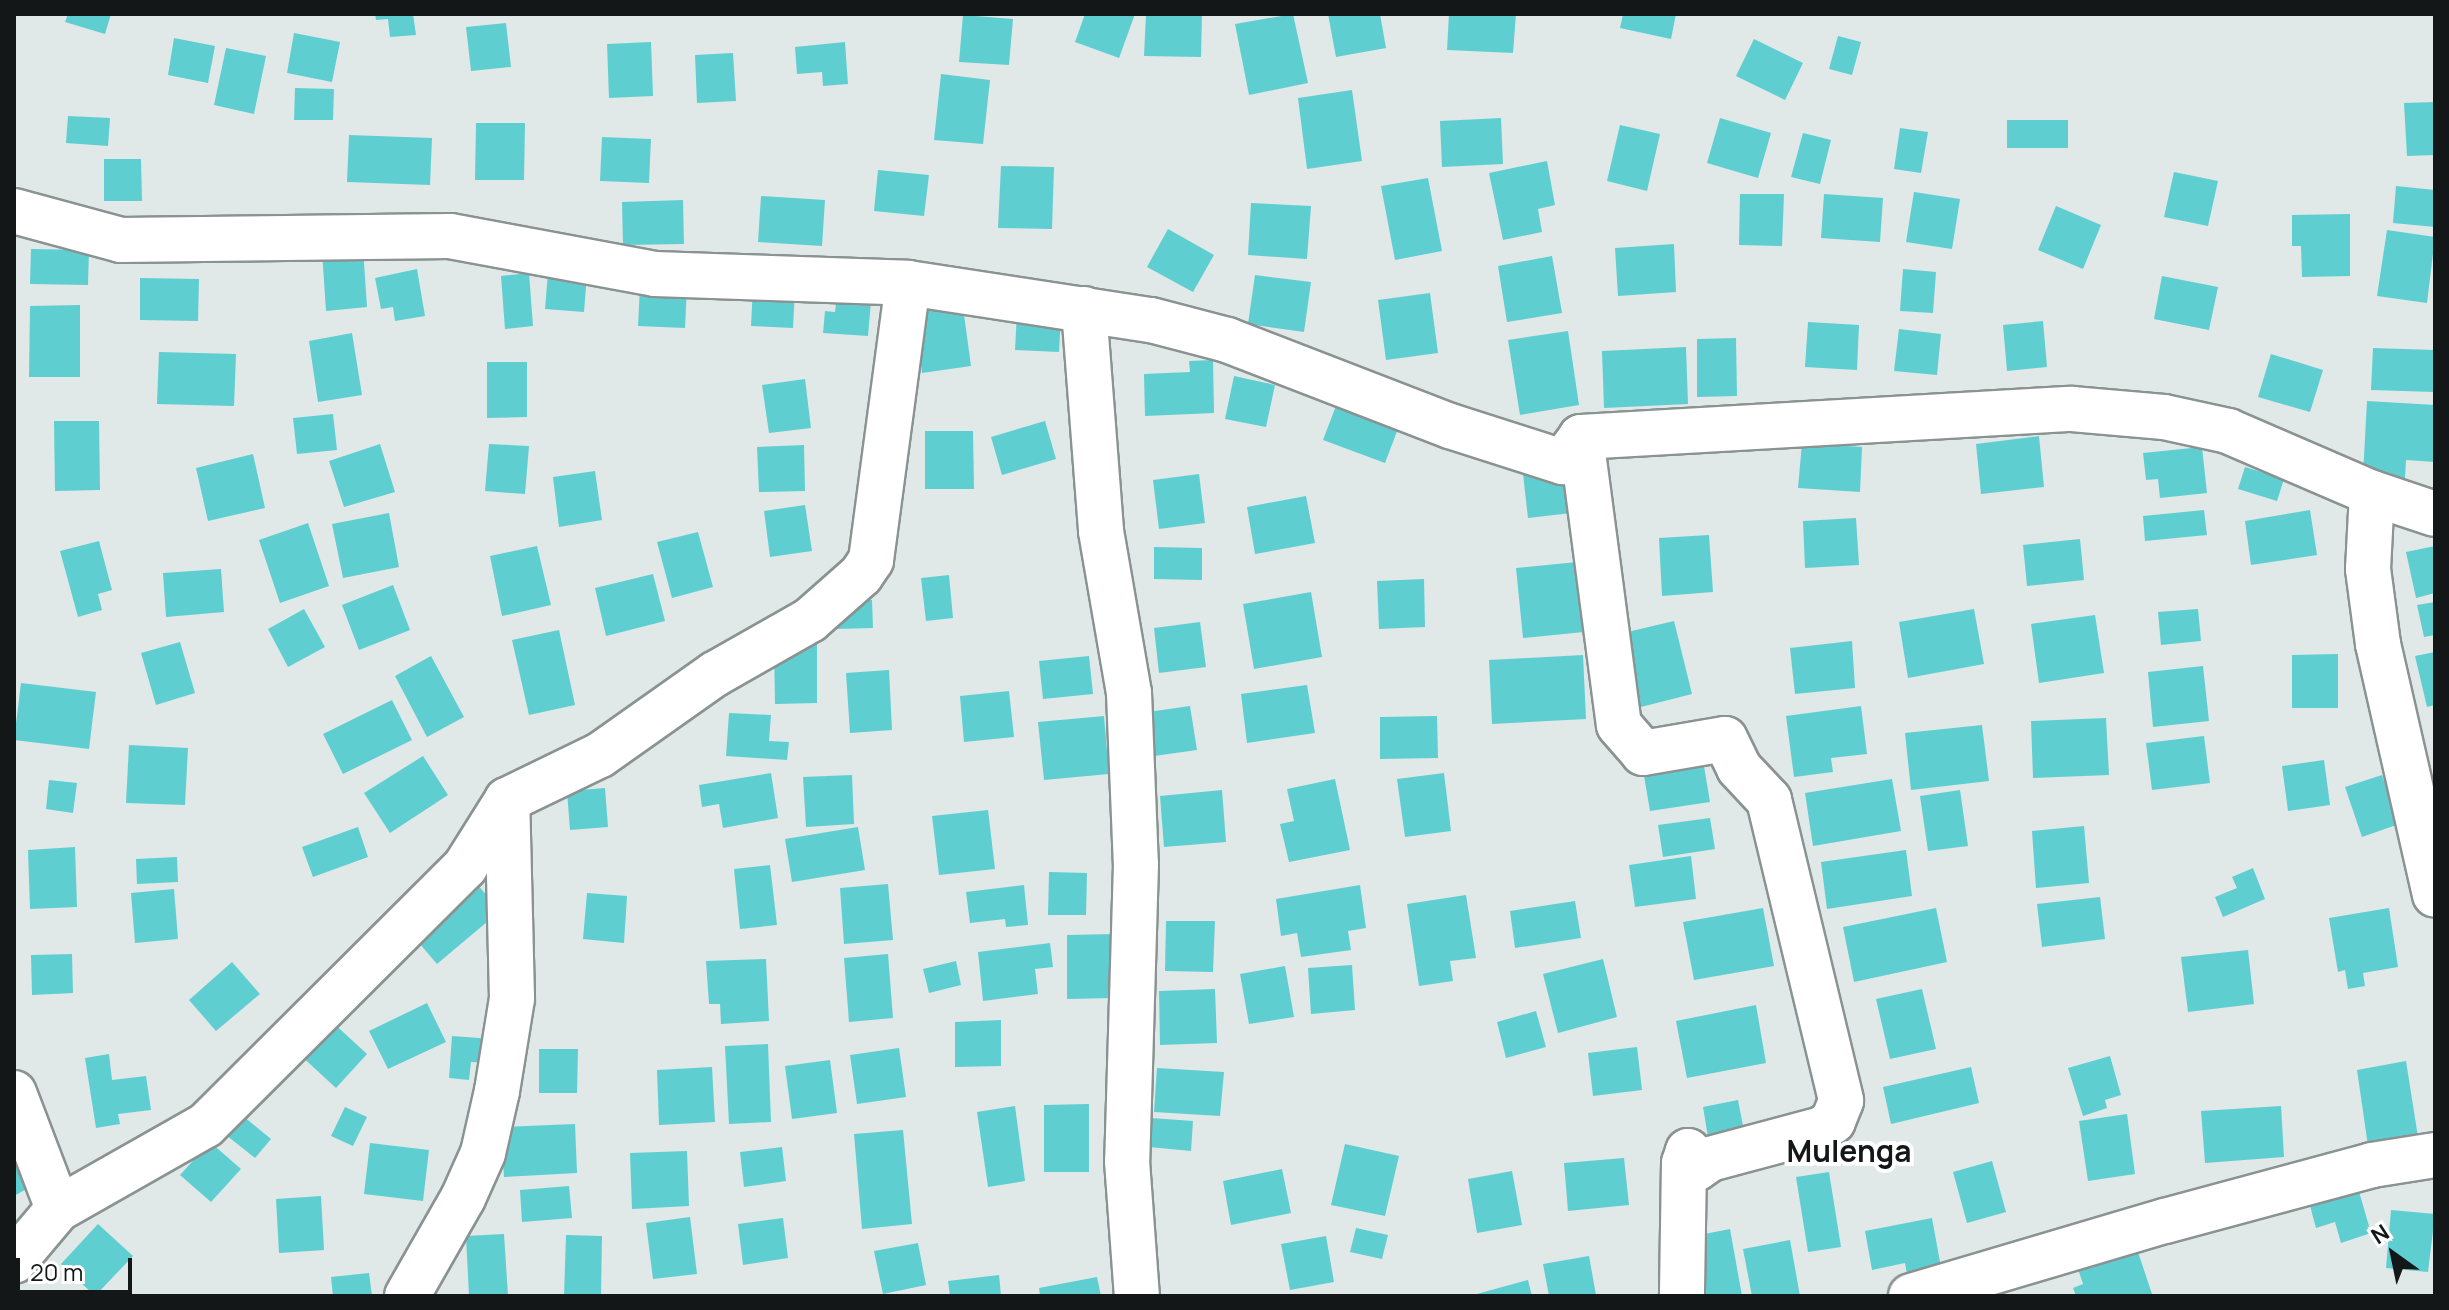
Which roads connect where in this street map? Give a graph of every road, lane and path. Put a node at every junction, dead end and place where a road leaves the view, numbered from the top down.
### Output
1 (14, 211) edge
2 (908, 283) junction
3 (1084, 309) junction
4 (1581, 437) junction
5 (2372, 493) junction
6 (2435, 514) edge
7 (507, 800) junction
8 (2435, 895) edge
9 (14, 1093) edge
10 (2435, 1155) edge
11 (58, 1209) junction
12 (14, 1261) edge
13 (407, 1296) edge
14 (1137, 1296) edge
15 (1682, 1296) edge
16 (1911, 1296) edge

1 - 2 street
2 - 3 street
2 - 7 street
3 - 4 street
3 - 14 street
4 - 5 street
4 - 15 street
5 - 6 street
5 - 8 street
7 - 11 street
7 - 13 street
9 - 11 street
10 - 16 street
11 - 12 street

